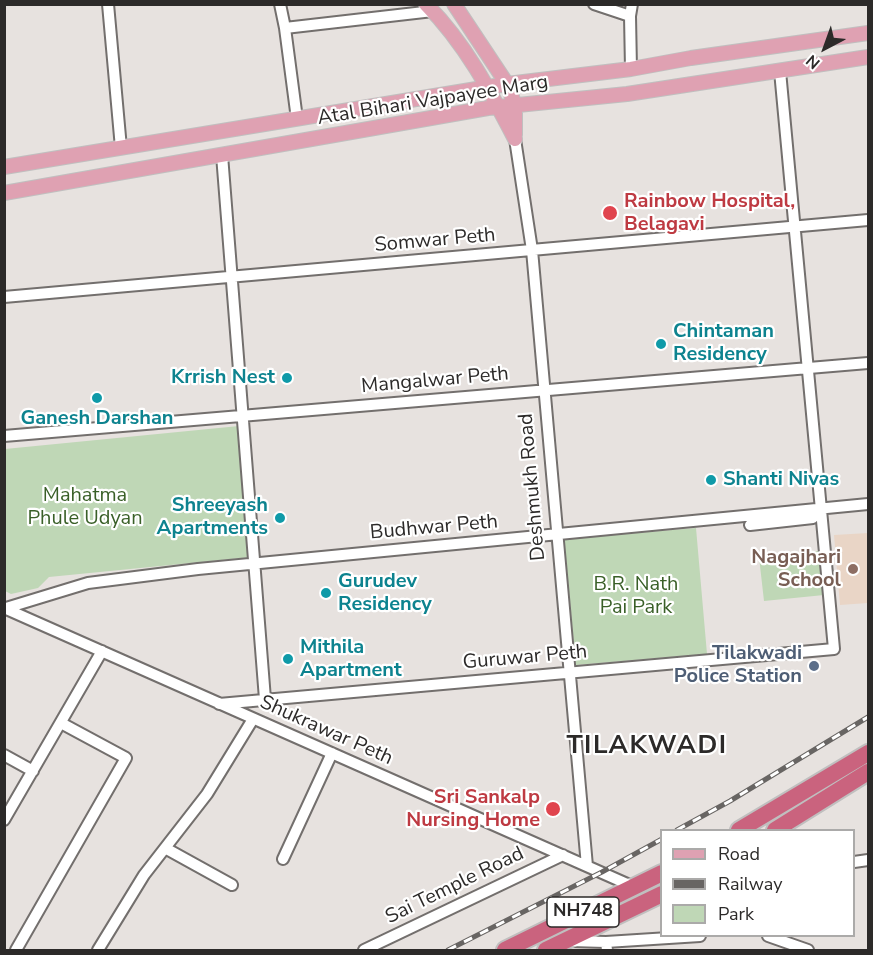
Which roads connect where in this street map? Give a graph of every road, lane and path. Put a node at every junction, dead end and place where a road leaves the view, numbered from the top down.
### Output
1 (108, 4) edge
2 (280, 4) edge
3 (454, 4) edge
4 (594, 4) edge
5 (429, 8) edge
6 (631, 10) edge
7 (285, 28) junction
8 (868, 33) edge
9 (868, 57) edge
10 (631, 69) junction
11 (780, 71) junction
12 (507, 84) junction
13 (489, 87) junction
14 (515, 105) junction
15 (499, 107) junction
16 (297, 119) junction
17 (515, 139) junction
18 (121, 148) junction
19 (222, 155) junction
20 (4, 167) edge
21 (4, 193) edge
22 (868, 220) edge
23 (794, 227) junction
24 (531, 250) junction
25 (231, 277) junction
26 (4, 297) edge
27 (868, 363) edge
28 (808, 368) junction
29 (544, 390) junction
30 (242, 416) junction
31 (4, 436) edge
32 (868, 504) edge
33 (821, 509) junction
34 (813, 519) dead end
35 (750, 525) dead end
36 (557, 534) junction
37 (254, 563) junction
38 (5, 608) edge
39 (102, 651) junction
40 (570, 672) junction
41 (265, 699) junction
42 (219, 704) junction
43 (253, 719) junction
44 (61, 723) junction
45 (332, 753) junction
46 (868, 753) edge
47 (4, 755) edge
48 (33, 771) junction
49 (868, 772) edge
50 (4, 820) edge
51 (742, 829) edge
52 (778, 829) edge
53 (165, 848) junction
54 (562, 855) junction
55 (283, 859) dead end
56 (587, 866) junction
57 (660, 874) edge
58 (231, 885) dead end
59 (634, 887) junction
60 (658, 898) edge
61 (690, 937) edge
62 (771, 937) edge
63 (566, 941) junction
64 (607, 946) edge
65 (4, 947) edge
66 (10, 951) edge
67 (16, 951) edge
68 (98, 951) edge
69 (364, 951) edge
70 (505, 951) edge
71 (546, 951) edge
72 (808, 951) edge

1 - 18 street
2 - 7 street
3 - 12 main road
4 - 6 street
5 - 7 street
5 - 13 main road
6 - 10 street
7 - 16 street
8 - 10 main road, Atal Bihari Vajpayee Marg
9 - 11 main road, Atal Bihari Vajpayee Marg
10 - 12 main road, Atal Bihari Vajpayee Marg
11 - 14 main road, Atal Bihari Vajpayee Marg
11 - 23 street
12 - 13 main road, Atal Bihari Vajpayee Marg
12 - 14 main road
13 - 15 main road
13 - 16 main road, Atal Bihari Vajpayee Marg
14 - 15 main road, Atal Bihari Vajpayee Marg
14 - 17 main road, Deshmukh Road
15 - 17 main road
15 - 19 main road, Atal Bihari Vajpayee Marg
16 - 18 main road, Atal Bihari Vajpayee Marg
17 - 24 street, Deshmukh Road
18 - 20 main road, Atal Bihari Vajpayee Marg
19 - 21 main road, Atal Bihari Vajpayee Marg
19 - 25 street
22 - 23 street, Somwar Peth
23 - 24 street, Somwar Peth
23 - 28 street
24 - 25 street, Somwar Peth
24 - 29 street, Deshmukh Road
25 - 26 street, Somwar Peth
25 - 30 street
27 - 28 street, Mangalwar Peth
28 - 29 street, Mangalwar Peth
28 - 33 street
29 - 30 street, Mangalwar Peth
29 - 36 street, Deshmukh Road
30 - 31 street, Mangalwar Peth
30 - 37 street
32 - 33 street, Budhwar Peth
33 - 36 street, Budhwar Peth
33 - 40 street, Guruwar Peth
34 - 35 street
36 - 37 street, Budhwar Peth
36 - 40 street, Deshmukh Road
37 - 38 street, Budhwar Peth
37 - 41 street
38 - 39 street, Shukrawar Peth
39 - 42 street, Shukrawar Peth
39 - 44 street
40 - 41 street, Guruwar Peth
40 - 56 street, Deshmukh Road
41 - 42 street, Guruwar Peth
42 - 43 street, Shukrawar Peth
43 - 45 street, Shukrawar Peth
43 - 53 street
44 - 48 street
44 - 67 street
45 - 54 street, Shukrawar Peth
45 - 55 street
46 - 51 highway
47 - 48 street
48 - 50 street
49 - 52 highway
53 - 58 street
53 - 68 street
54 - 56 street, Shukrawar Peth
54 - 69 street, Sai Temple Road
56 - 59 street, Shukrawar Peth
57 - 59 highway, NH748
59 - 70 highway, NH748
60 - 63 highway, NH748
61 - 64 street
62 - 72 street
63 - 64 street
63 - 71 highway, NH748
65 - 66 street

